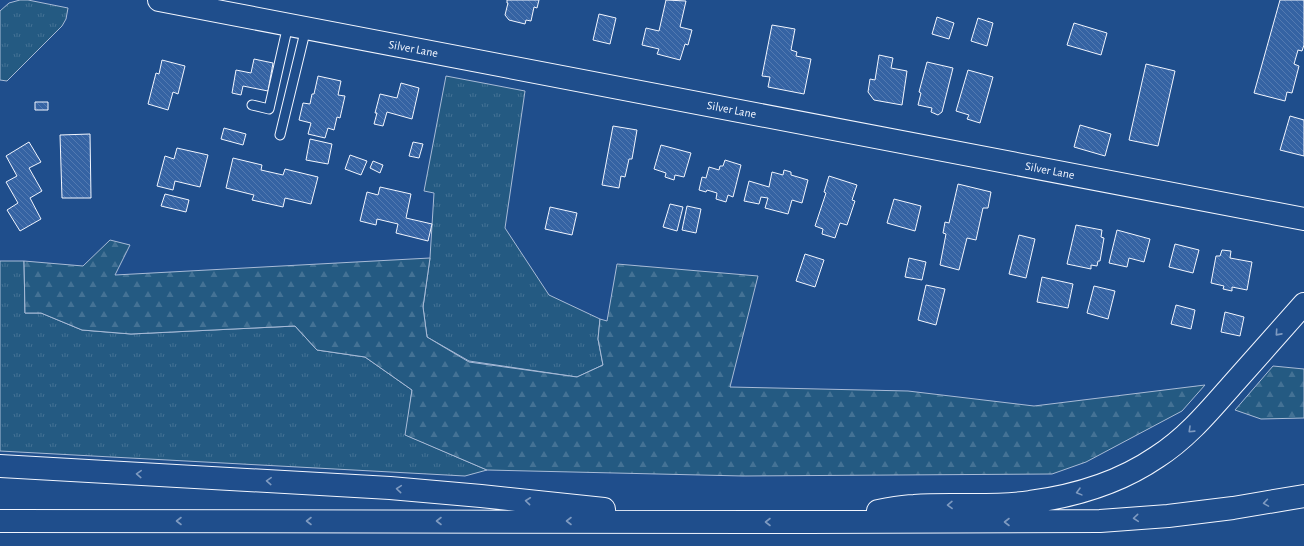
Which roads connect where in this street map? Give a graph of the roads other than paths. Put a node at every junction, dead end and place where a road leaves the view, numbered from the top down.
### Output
1 (159, 0) edge
2 (297, 26) junction
3 (252, 105) dead end
4 (280, 135) dead end
5 (1304, 219) edge
6 (1304, 304) edge
7 (0, 466) edge
8 (1304, 496) edge
9 (10, 521) edge
10 (706, 521) junction
11 (806, 522) junction

1 - 2 main road, Silver Lane
2 - 3 lane
2 - 4 lane
2 - 5 main road, Silver Lane
6 -> 11 main road
10 -> 7 main road
8 -> 11 main road
10 -> 9 main road
11 -> 10 main road

